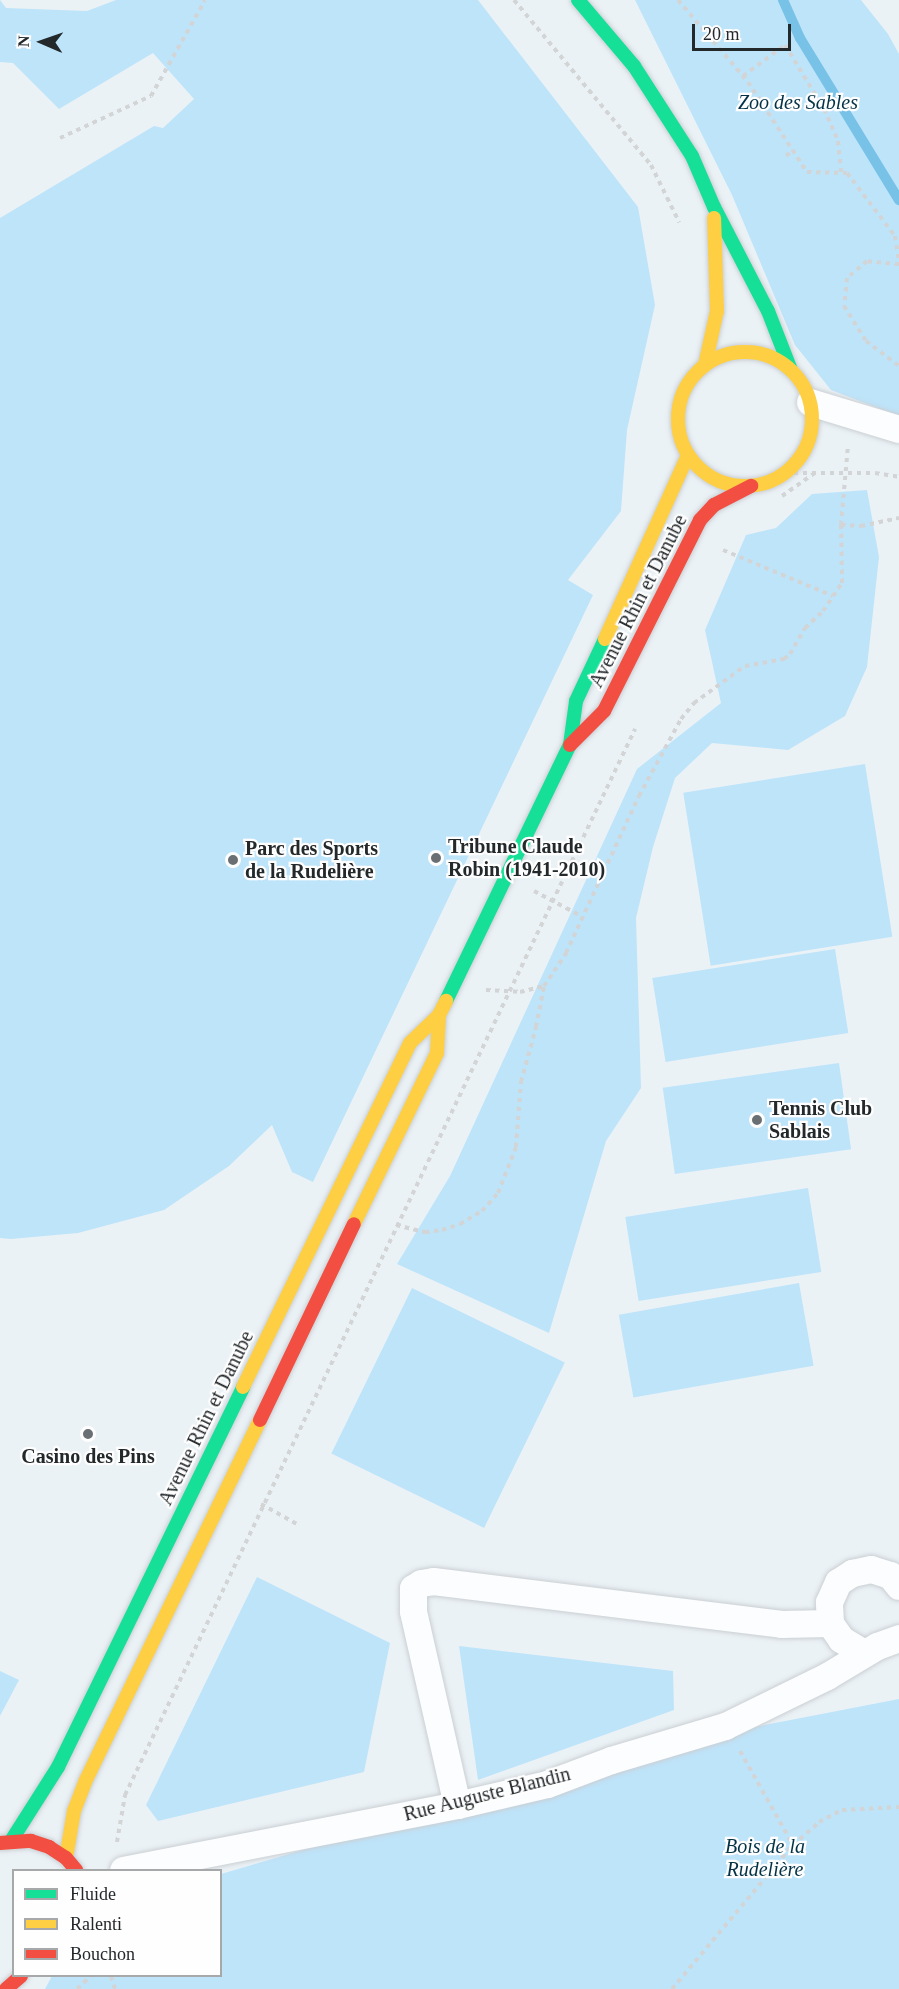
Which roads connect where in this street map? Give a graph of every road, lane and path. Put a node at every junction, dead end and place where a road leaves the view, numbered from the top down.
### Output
1 (205, 0) edge
2 (514, 0) edge
3 (578, 0) edge
4 (678, 0) edge
5 (743, 76) junction
6 (763, 105) junction
7 (756, 109) dead end
8 (60, 138) dead end
9 (793, 150) junction
10 (786, 156) dead end
11 (841, 172) junction
12 (714, 207) junction
13 (685, 232) dead end
14 (897, 237) edge
15 (899, 262) edge
16 (705, 365) junction
17 (899, 366) edge
18 (791, 370) junction
19 (810, 402) junction
20 (851, 414) junction
21 (899, 429) edge
22 (688, 455) junction
23 (846, 471) junction
24 (816, 472) junction
25 (785, 473) junction
26 (899, 477) edge
27 (750, 486) junction
28 (780, 498) dead end
29 (899, 518) edge
30 (841, 525) junction
31 (689, 537) junction
32 (833, 596) junction
33 (636, 726) dead end
34 (570, 745) junction
35 (507, 876) junction
36 (551, 900) junction
37 (581, 916) junction
38 (544, 986) junction
39 (453, 988) junction
40 (508, 991) junction
41 (440, 1015) junction
42 (406, 1228) dead end
43 (228, 1485) junction
44 (262, 1504) junction
45 (297, 1524) dead end
46 (899, 1586) edge
47 (830, 1623) junction
48 (899, 1638) edge
49 (864, 1653) junction
50 (725, 1726) junction
51 (457, 1804) junction
52 (899, 1807) edge
53 (5, 1842) edge
54 (792, 1845) junction
55 (66, 1858) junction
56 (75, 1869) edge
57 (125, 1869) edge
58 (130, 1869) edge
59 (20, 1977) edge
60 (90, 1977) edge
61 (6, 1989) edge
62 (77, 1989) edge
63 (672, 1989) edge

1 - 8 path
2 - 13 path
3 - 12 street
4 - 5 path
5 - 6 path
5 - 11 path
6 - 7 path
6 - 9 path
9 - 10 path
9 - 11 path
11 - 14 path
12 - 16 street
12 - 18 street
14 - 15 path
15 - 17 path
16 - 18 street
16 - 22 street
18 - 19 street
19 - 20 street
19 - 25 street
20 - 21 street
20 - 23 path
22 - 27 street
22 - 34 street, Avenue Rhin et Danube
23 - 24 path
23 - 26 path
23 - 30 path
24 - 25 path
24 - 28 path
25 - 27 street
27 - 31 street, Avenue Rhin et Danube
29 - 30 path
30 - 32 path
31 - 32 path
31 - 34 street, Avenue Rhin et Danube
32 - 37 path
33 - 36 path
34 - 35 street, Avenue Rhin et Danube
35 - 36 path
35 - 39 street, Avenue Rhin et Danube
36 - 37 path
36 - 40 path
37 - 38 path
38 - 40 path
38 - 42 path
39 - 40 path
39 - 41 street, Avenue Rhin et Danube
40 - 44 path
41 - 43 street, Avenue Rhin et Danube
41 - 53 street, Avenue Rhin et Danube
43 - 44 path
43 - 55 street, Avenue Rhin et Danube
44 - 45 path
44 - 57 path
46 - 47 street
47 - 49 street
47 - 51 street
48 - 49 street, Rue Auguste Blandin
49 - 50 street, Rue Auguste Blandin
50 - 51 street, Rue Auguste Blandin
50 - 54 path
51 - 58 street, Rue Auguste Blandin
52 - 54 path
53 - 55 street
54 - 63 path
55 - 56 street
59 - 61 street
60 - 62 path

